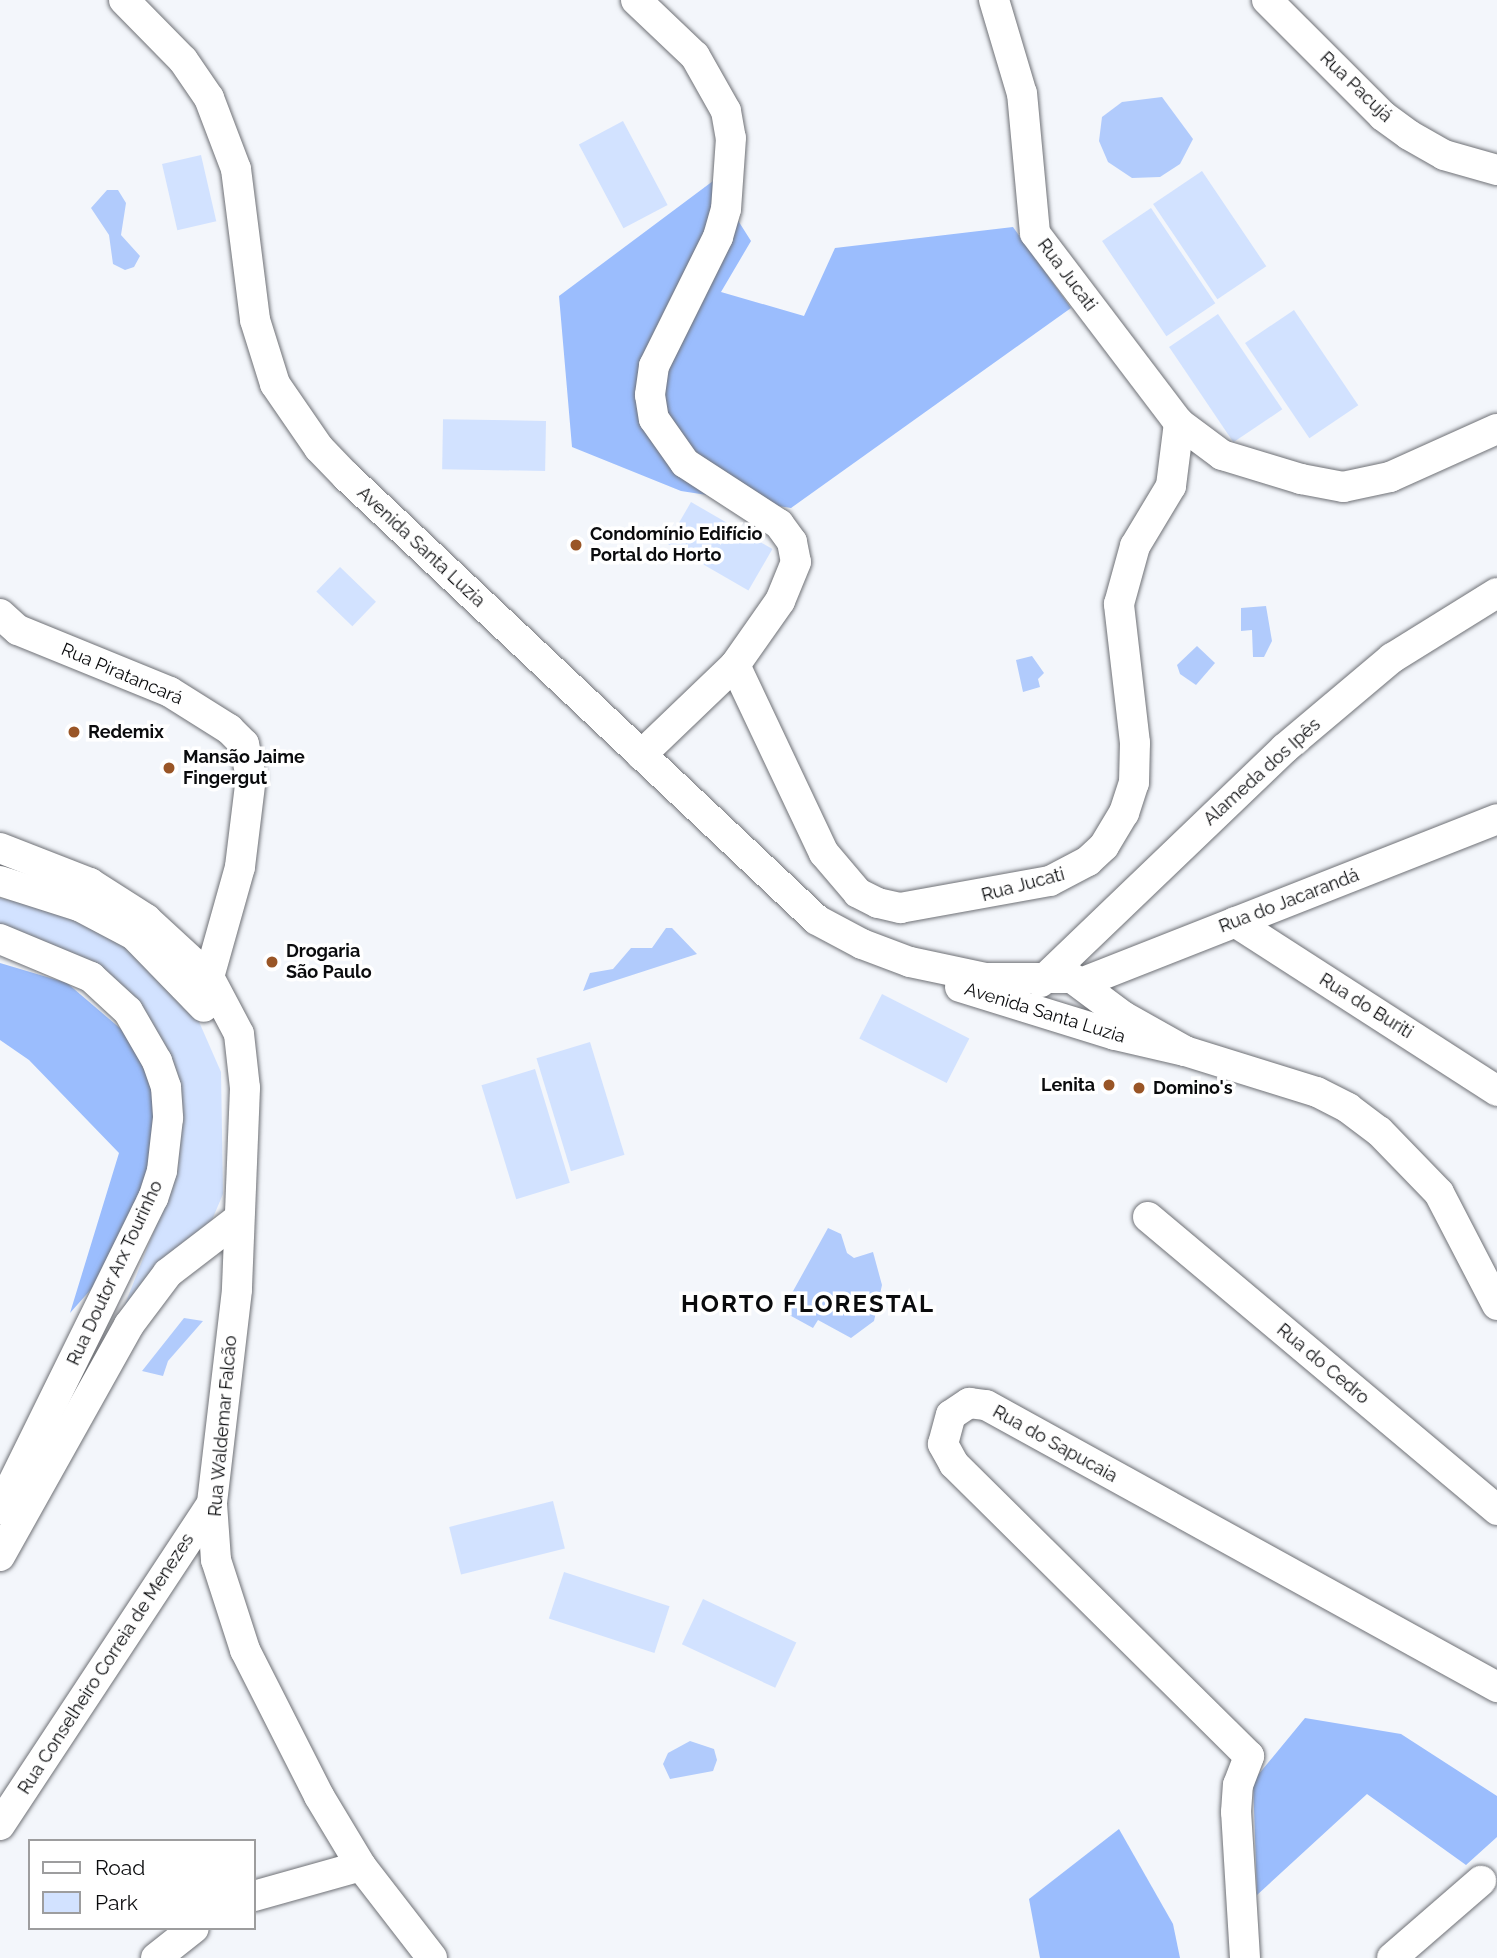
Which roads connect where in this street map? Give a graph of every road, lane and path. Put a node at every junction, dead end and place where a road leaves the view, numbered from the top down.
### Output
1 (124, 0) edge
2 (636, 0) edge
3 (994, 0) edge
4 (1267, 0) edge
5 (1497, 170) edge
6 (1179, 423) junction
7 (1497, 429) edge
8 (1222, 455) junction
9 (1171, 486) junction
10 (1497, 593) edge
11 (0, 614) edge
12 (735, 666) junction
13 (641, 755) junction
14 (1497, 820) edge
15 (0, 848) edge
16 (0, 881) edge
17 (1234, 922) junction
18 (0, 939) edge
19 (910, 962) junction
20 (191, 974) junction
21 (1047, 977) junction
22 (1090, 991) junction
23 (1038, 1011) junction
24 (1086, 1026) junction
25 (1185, 1051) junction
26 (1497, 1091) edge
27 (1148, 1217) dead end
28 (237, 1220) junction
29 (238, 1264) junction
30 (149, 1298) junction
31 (1497, 1305) edge
32 (212, 1504) junction
33 (0, 1509) edge
34 (1497, 1510) edge
35 (0, 1556) edge
36 (1497, 1687) edge
37 (0, 1825) edge
38 (361, 1866) junction
39 (1481, 1881) dead end
40 (256, 1895) edge
41 (191, 1930) edge
42 (156, 1958) edge
43 (432, 1958) edge
44 (1245, 1958) edge
45 (1392, 1958) edge

1 - 13 street, Avenida Santa Luzia
2 - 12 street
3 - 6 street, Rua Jucati
4 - 5 street, Rua Pacujá
6 - 8 street
6 - 9 street, Rua Jucati
7 - 8 street
8 - 9 street, Rua Jucati
9 - 12 street, Rua Jucati
10 - 21 street, Alameda dos Ipês
11 - 20 street, Rua Piratancará
12 - 13 street
13 - 19 street, Avenida Santa Luzia
14 - 17 street, Rua do Jacarandá
15 - 20 street, Rua Waldemar Falcão
16 - 20 street, Rua Waldemar Falcão
17 - 22 street, Rua do Jacarandá
17 - 26 street, Rua do Buriti
18 - 33 street, Rua Doutor Arx Tourinho
19 - 21 street, Avenida Santa Luzia
19 - 23 street, Avenida Santa Luzia
20 - 28 street, Rua Waldemar Falcão
21 - 22 street, Avenida Santa Luzia
21 - 23 street
22 - 24 street
22 - 25 street, Avenida Santa Luzia
23 - 24 street, Avenida Santa Luzia
24 - 25 street, Avenida Santa Luzia
25 - 31 street, Avenida Santa Luzia
27 - 34 street, Rua do Cedro
28 - 29 street, Rua Waldemar Falcão
28 - 30 street
29 - 30 street
29 - 32 street, Rua Waldemar Falcão
30 - 35 street
32 - 37 street, Rua Conselheiro Correia de Menezes
32 - 38 street, Rua Waldemar Falcão
36 - 44 street, Rua do Sapucaia
38 - 40 street
38 - 43 street, Rua Waldemar Falcão
39 - 45 street
41 - 42 street

